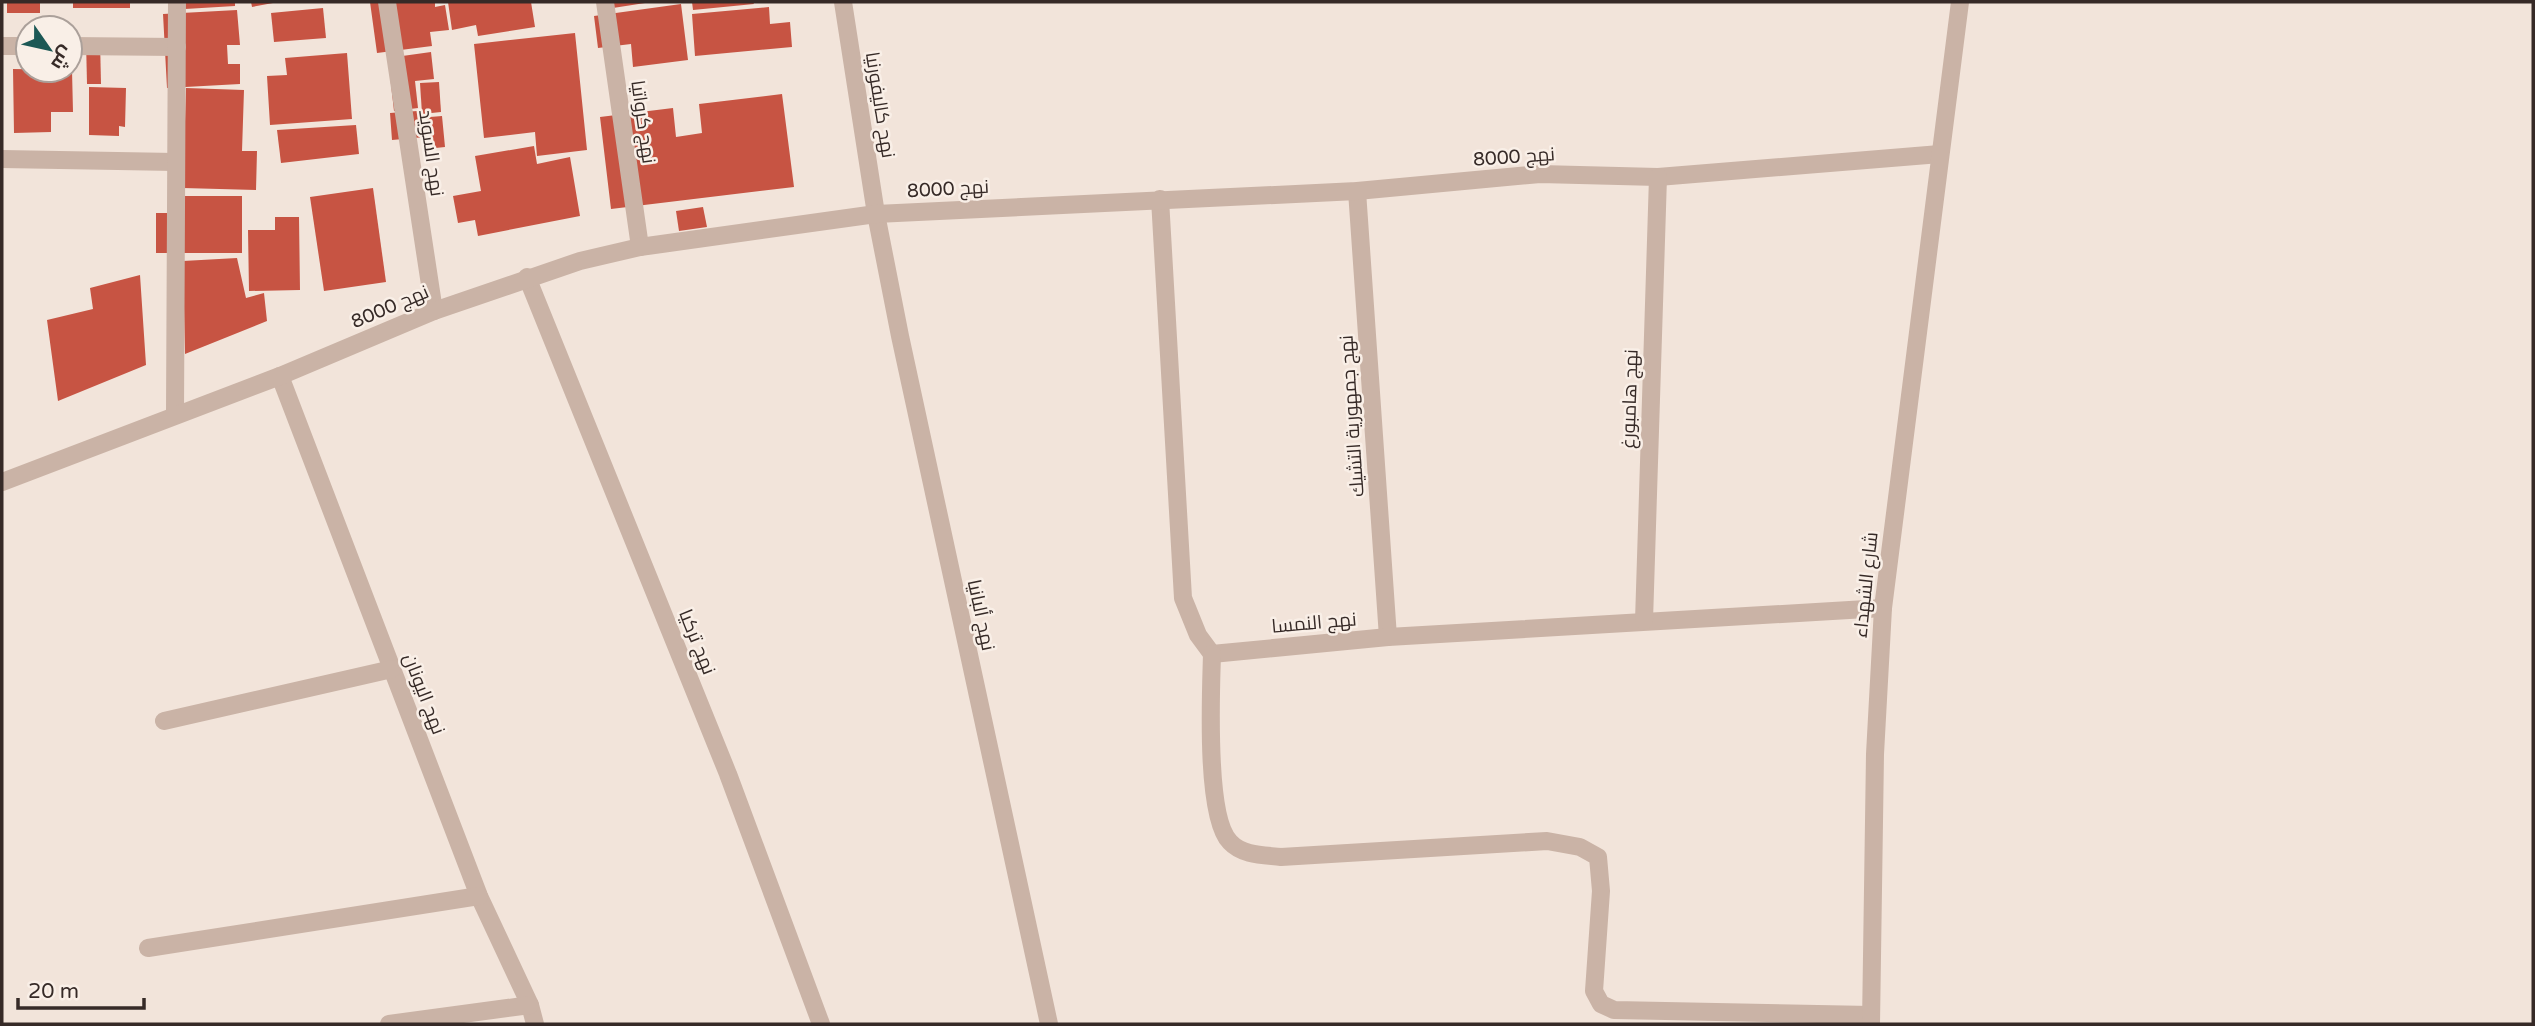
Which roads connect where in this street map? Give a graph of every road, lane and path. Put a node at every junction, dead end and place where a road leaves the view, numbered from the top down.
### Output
1 (177, 2) edge
2 (387, 2) edge
3 (604, 2) edge
4 (843, 2) edge
5 (1959, 2) edge
6 (84, 46) edge
7 (177, 47) junction
8 (1940, 154) junction
9 (2, 159) edge
10 (175, 162) junction
11 (1658, 177) junction
12 (1357, 191) junction
13 (1160, 199) junction
14 (876, 215) junction
15 (640, 247) junction
16 (527, 277) junction
17 (433, 311) junction
18 (279, 376) junction
19 (175, 414) junction
20 (2, 482) edge
21 (1883, 608) junction
22 (1644, 621) junction
23 (1388, 637) junction
24 (1212, 654) junction
25 (392, 668) junction
26 (164, 720) dead end
27 (479, 896) junction
28 (148, 948) dead end
29 (530, 1005) junction
30 (1871, 1019) edge
31 (388, 1024) edge
32 (535, 1024) edge
33 (821, 1024) edge
34 (1048, 1024) edge

1 - 7 street
2 - 17 street, نهج السويد
3 - 15 street, نهج كرواتيا
4 - 14 street, نهح كاليفورنيا
5 - 8 street, شارع الشهداء
6 - 7 street
7 - 10 street
8 - 11 street, نهج 8000
8 - 21 street, شارع الشهداء
9 - 10 street
10 - 19 street
11 - 12 street, نهج 8000
11 - 22 street, نهج هامبورغ
12 - 13 street, نهج 8000
12 - 23 street, نهج جمهورية التشيك
13 - 14 street, نهج 8000
13 - 24 street
14 - 15 street, نهج 8000
14 - 34 street, نهج ألبانيا
15 - 16 street, نهج 8000
16 - 17 street, نهج 8000
16 - 33 street, نهج تركيا
17 - 18 street, نهج 8000
18 - 19 street, نهج 8000
18 - 25 street, نهج اليونان
19 - 20 street, نهج 8000
21 - 22 street, نهج النمسا
21 - 30 street, شارع الشهداء
22 - 23 street, نهج النمسا
23 - 24 street, نهج النمسا
24 - 30 street
25 - 26 street
25 - 27 street, نهج اليونان
27 - 28 street
27 - 29 street, نهج اليونان
29 - 31 street
29 - 32 street, نهج اليونان

